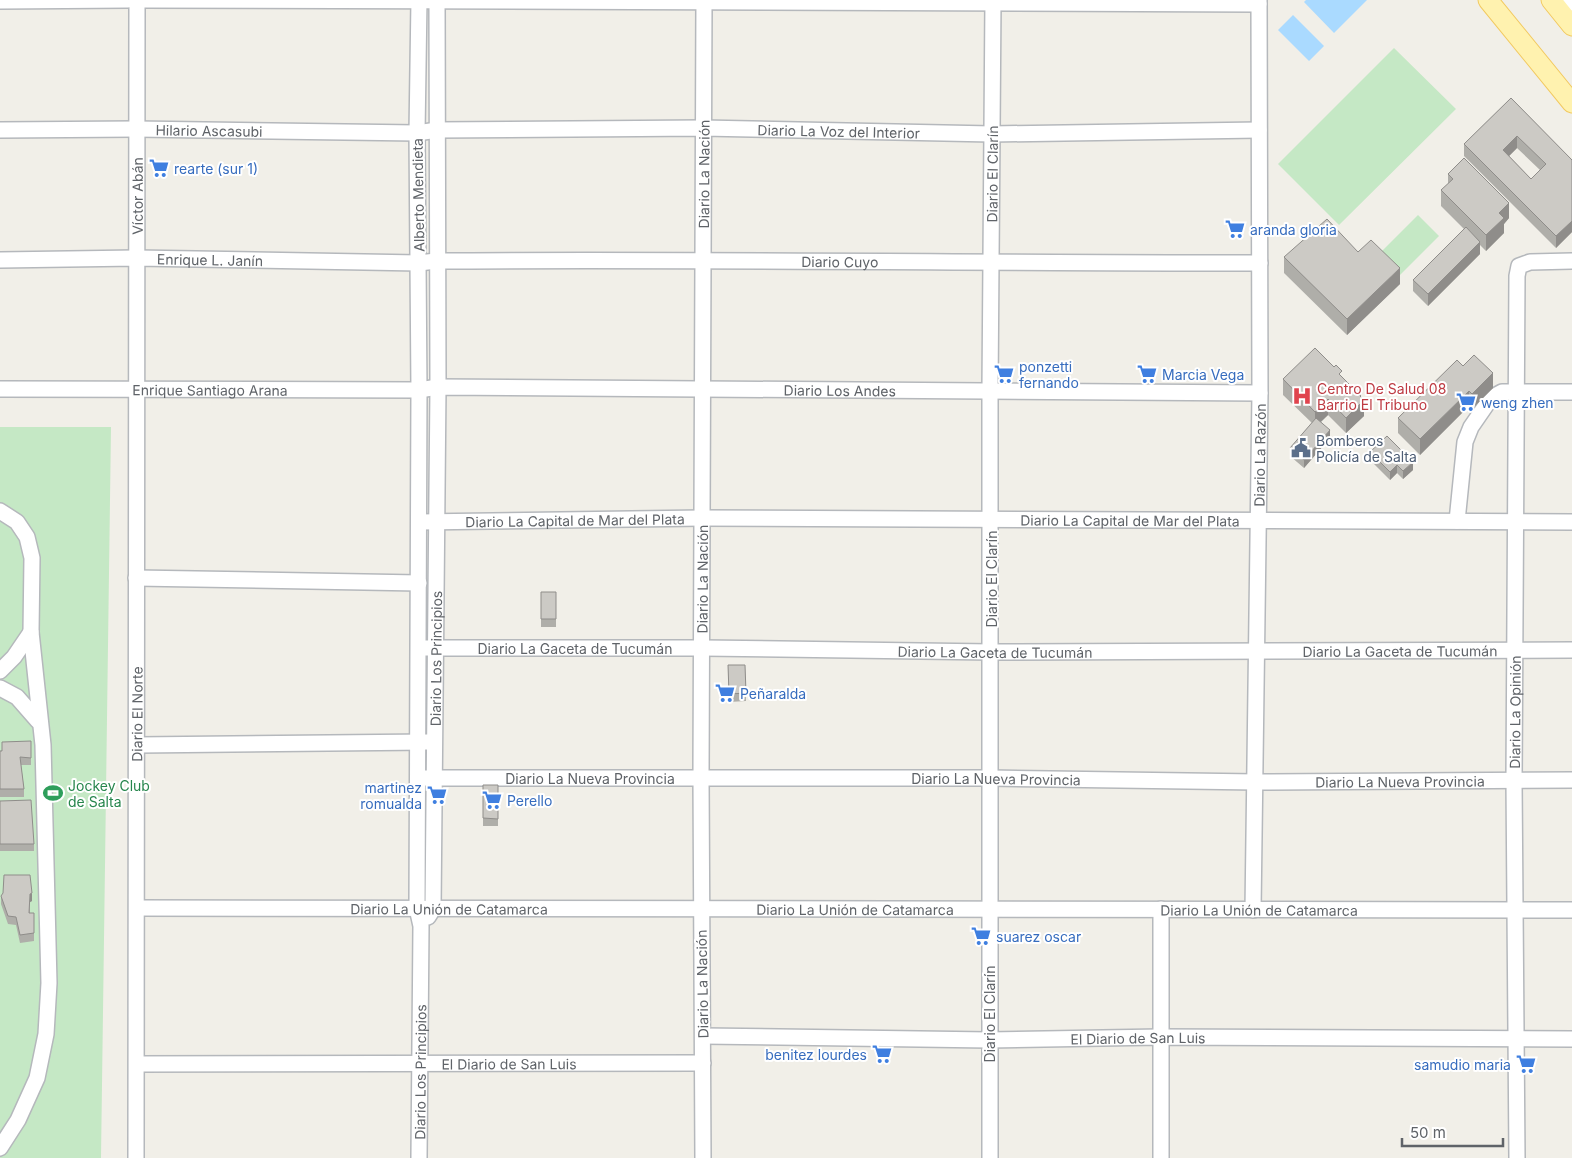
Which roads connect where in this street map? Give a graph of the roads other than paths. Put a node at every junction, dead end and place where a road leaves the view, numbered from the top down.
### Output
1 (128, 0) edge
2 (137, 0) edge
3 (142, 0) edge
4 (704, 0) edge
5 (993, 0) edge
6 (1488, 0) edge
7 (0, 1) edge
8 (420, 1) edge
9 (437, 1) edge
10 (1259, 2) edge
11 (1560, 3) edge
12 (1572, 26) edge
13 (1572, 103) edge
14 (704, 128) junction
15 (136, 129) junction
16 (0, 130) edge
17 (437, 130) junction
18 (1259, 130) junction
19 (417, 133) junction
20 (992, 134) junction
21 (136, 258) junction
22 (703, 259) junction
23 (0, 260) edge
24 (436, 261) junction
25 (1572, 261) edge
26 (419, 263) junction
27 (991, 263) junction
28 (1260, 263) junction
29 (438, 387) junction
30 (703, 388) junction
31 (0, 389) edge
32 (419, 390) junction
33 (990, 390) junction
34 (138, 391) junction
35 (1518, 392) junction
36 (1572, 392) edge
37 (1260, 393) junction
38 (0, 511) edge
39 (702, 518) junction
40 (992, 519) junction
41 (1257, 521) junction
42 (1457, 521) junction
43 (1516, 521) junction
44 (419, 522) junction
45 (437, 522) junction
46 (1572, 522) edge
47 (136, 578) junction
48 (419, 584) junction
49 (31, 632) junction
50 (418, 648) junction
51 (703, 648) junction
52 (435, 650) junction
53 (1256, 650) junction
54 (1515, 650) junction
55 (1572, 650) edge
56 (991, 652) junction
57 (0, 671) edge
58 (0, 688) edge
59 (39, 722) junction
60 (434, 742) junction
61 (418, 743) junction
62 (138, 745) junction
63 (435, 777) junction
64 (418, 778) junction
65 (701, 778) junction
66 (991, 778) junction
67 (1572, 780) edge
68 (1514, 781) junction
69 (1256, 782) junction
70 (137, 908) junction
71 (417, 908) junction
72 (701, 908) junction
73 (989, 908) junction
74 (433, 909) junction
75 (1161, 909) junction
76 (1253, 910) junction
77 (1515, 910) junction
78 (1572, 910) edge
79 (421, 926) junction
80 (703, 1036) junction
81 (1160, 1036) junction
82 (1515, 1039) junction
83 (1572, 1039) edge
84 (989, 1040) junction
85 (419, 1063) junction
86 (137, 1064) junction
87 (703, 1064) junction
88 (0, 1148) edge
89 (136, 1158) edge
90 (419, 1158) edge
91 (703, 1158) edge
92 (990, 1158) edge
93 (1162, 1158) edge
94 (1516, 1158) edge

1 - 7 street
2 - 15 street, Víctor Abán
3 - 8 street
4 - 5 street
4 - 9 street
4 - 14 street, Diario La Nación
5 - 10 street
5 - 20 street, Diario El Clarín
6 - 13 main road
8 - 9 street
8 - 19 street, Alberto Mendieta
9 - 17 street, Alberto Mendieta
10 - 18 street, Diario La Razón
11 - 12 main road
14 - 17 street, Diario La Voz del Interior
14 - 20 street, Diario La Voz del Interior
14 - 22 street, Diario La Nación
15 - 16 street, Hilario Ascasubi
15 - 19 street, Hilario Ascasubi
15 - 21 street, Víctor Abán
17 - 19 street, Diario La Voz del Interior
17 - 24 street, Alberto Mendieta
18 - 20 street, Diario La Voz del Interior
18 - 28 street, Diario La Razón
19 - 26 street, Alberto Mendieta
20 - 27 street, Diario El Clarín
21 - 23 street, Enrique L. Janín
21 - 26 street, Enrique L. Janín
21 - 34 street, Víctor Abán
22 - 24 street, Diario Cuyo
22 - 27 street, Diario Cuyo
22 - 30 street, Diario La Nación
24 - 26 street, Diario Cuyo
24 - 29 street, Alberto Mendieta
25 - 35 street, Diario La Opinión
26 - 32 street, Alberto Mendieta
27 - 28 street, Diario Cuyo
27 - 33 street, Diario El Clarín
28 - 37 street, Diario La Razón
29 - 30 street, Diario Los Andes
29 - 32 street, Diario Los Andes
29 - 45 street, Diario Los Principios
30 - 33 street, Diario Los Andes
30 - 39 street, Diario La Nación
31 - 34 street, Enrique Santiago Arana
32 - 34 street, Enrique Santiago Arana
32 - 44 street, Diario Los Principios
33 - 37 street, Diario Los Andes
33 - 40 street, Diario El Clarín
34 - 47 street, Diario El Norte
35 - 36 street
35 - 42 street
35 - 43 street, Diario La Opinión
37 - 41 street, Diario La Razón
38 - 49 street
39 - 40 street, Diario La Capital de Mar del Plata
39 - 45 street, Diario La Capital de Mar del Plata
39 - 51 street, Diario La Nación
40 - 41 street, Diario La Capital de Mar del Plata
40 - 56 street, Diario El Clarín
41 - 42 street, Diario La Capital de Mar del Plata
41 - 53 street, Diario La Razón
42 - 43 street, Diario La Capital de Mar del Plata
43 - 46 street, Diario La Capital de Mar del Plata
43 - 54 street, Diario La Opinión
44 - 45 street, Diario La Capital de Mar del Plata
44 - 48 street, Diario Los Principios
45 - 52 street, Diario Los Principios
47 - 48 street
47 - 62 street, Diario El Norte
48 - 50 street, Diario Los Principios
49 - 57 street
49 - 59 street
50 - 52 street, Diario La Gaceta de Tucumán
50 - 61 street, Diario Los Principios
51 - 52 street, Diario La Gaceta de Tucumán
51 - 56 street, Diario La Gaceta de Tucumán
51 - 65 street, Diario La Nación
52 - 60 street, Diario Los Principios
53 - 54 street, Diario La Gaceta de Tucumán
53 - 56 street, Diario La Gaceta de Tucumán
53 - 69 street, Diario La Razón
54 - 55 street, Diario La Gaceta de Tucumán
54 - 68 street, Diario La Opinión
56 - 66 street, Diario El Clarín
58 - 59 street
59 - 88 street
60 - 61 street
60 - 63 street, Diario Los Principios
61 - 62 street
61 - 64 street, Diario Los Principios
62 - 70 street, Diario El Norte
63 - 64 street, Diario La Nueva Provincia
63 - 65 street, Diario La Nueva Provincia
63 - 74 street, Diario Los Principios
64 - 71 street, Diario Los Principios
65 - 66 street, Diario La Nueva Provincia
65 - 72 street, Diario La Nación
66 - 69 street, Diario La Nueva Provincia
66 - 73 street, Diario El Clarín
67 - 68 street, Diario La Nueva Provincia
68 - 69 street, Diario La Nueva Provincia
68 - 77 street, Diario La Opinión
69 - 76 street, Diario La Razón
70 - 71 street, Diario La Unión de Catamarca
70 - 86 street, Diario El Norte
71 - 74 street, Diario La Unión de Catamarca
71 - 79 street, Diario Los Principios
72 - 73 street, Diario La Unión de Catamarca
72 - 74 street, Diario La Unión de Catamarca
72 - 80 street, Diario La Nación
73 - 75 street, Diario La Unión de Catamarca
73 - 84 street, Diario El Clarín
74 - 79 street
75 - 76 street, Diario La Unión de Catamarca
75 - 81 street
76 - 77 street, Diario La Unión de Catamarca
77 - 78 street, Diario La Unión de Catamarca
77 - 82 street, Diario La Opinión
79 - 85 street, Diario Los Principios
80 - 84 street, El Diario de San Luis
80 - 87 street, Diario La Nación
81 - 82 street, El Diario de San Luis
81 - 84 street, El Diario de San Luis
81 - 93 street
82 - 83 street, El Diario de San Luis
82 - 94 street, Diario La Opinión
84 - 92 street, Diario El Clarín
85 - 86 street, El Diario de San Luis
85 - 87 street, El Diario de San Luis
85 - 90 street, Diario Los Principios
86 - 89 street, Diario El Norte
87 - 91 street, Diario La Nación

